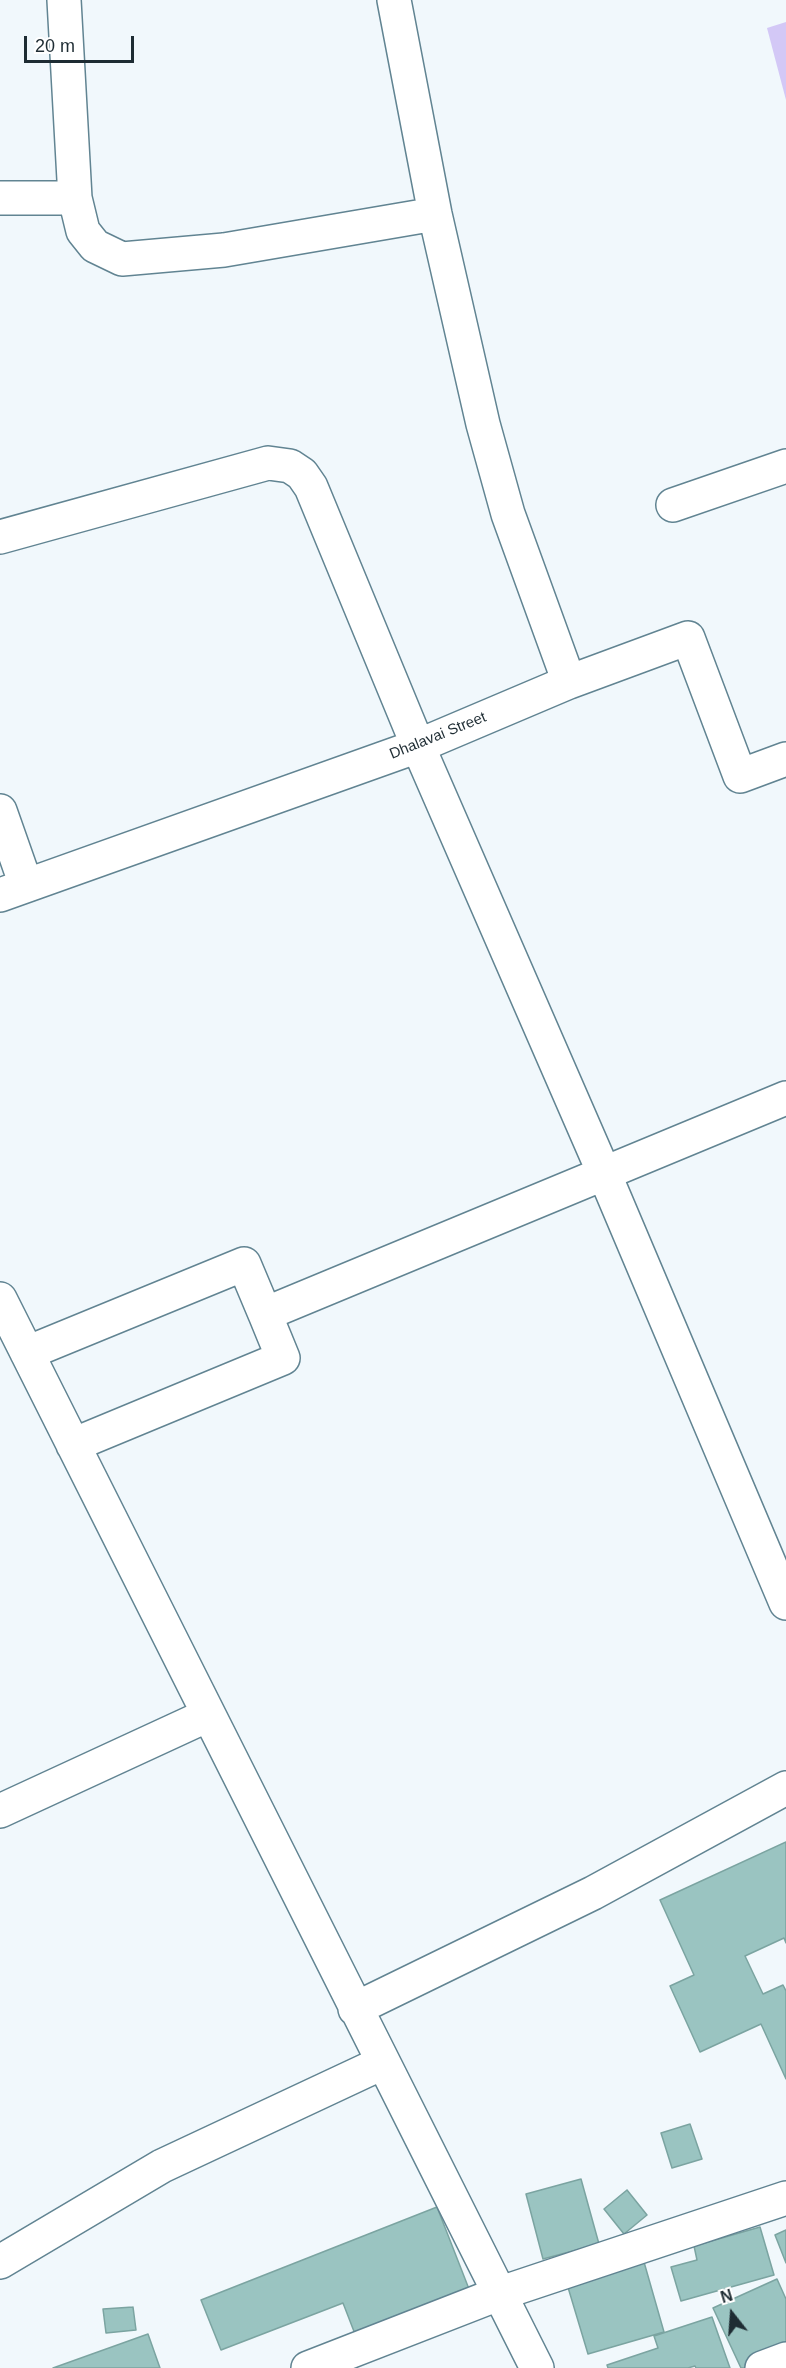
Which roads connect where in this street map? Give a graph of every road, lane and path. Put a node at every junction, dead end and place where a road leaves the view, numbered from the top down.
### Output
1 (64, 0) edge
2 (394, 0) edge
3 (0, 198) edge
4 (75, 198) junction
5 (435, 214) junction
6 (786, 466) edge
7 (673, 505) dead end
8 (0, 537) edge
9 (569, 682) junction
10 (418, 746) junction
11 (786, 759) edge
12 (0, 811) edge
13 (13, 890) edge
14 (786, 1098) edge
15 (604, 1173) junction
16 (265, 1314) junction
17 (10, 1327) edge
18 (73, 1445) junction
19 (786, 1604) edge
20 (208, 1714) junction
21 (786, 1788) edge
22 (0, 1811) edge
23 (355, 2009) junction
24 (382, 2062) junction
25 (786, 2198) edge
26 (0, 2262) edge
27 (498, 2294) junction
28 (786, 2359) edge
29 (308, 2368) edge
30 (537, 2368) edge
31 (762, 2368) edge

1 - 4 street
2 - 5 street
3 - 4 street
4 - 5 street
5 - 9 street
6 - 7 street
8 - 10 street
9 - 10 street, Dhalavai Street
9 - 11 street, Dhalavai Street
10 - 13 street, Dhalavai Street
10 - 15 street
12 - 13 street
14 - 15 street
15 - 16 street
15 - 19 street
16 - 17 street
16 - 18 street
17 - 18 street
18 - 20 street
20 - 22 street
20 - 23 street
21 - 23 street
23 - 24 street
24 - 26 street
24 - 27 street
25 - 27 street
27 - 29 street
27 - 30 street
28 - 31 street

